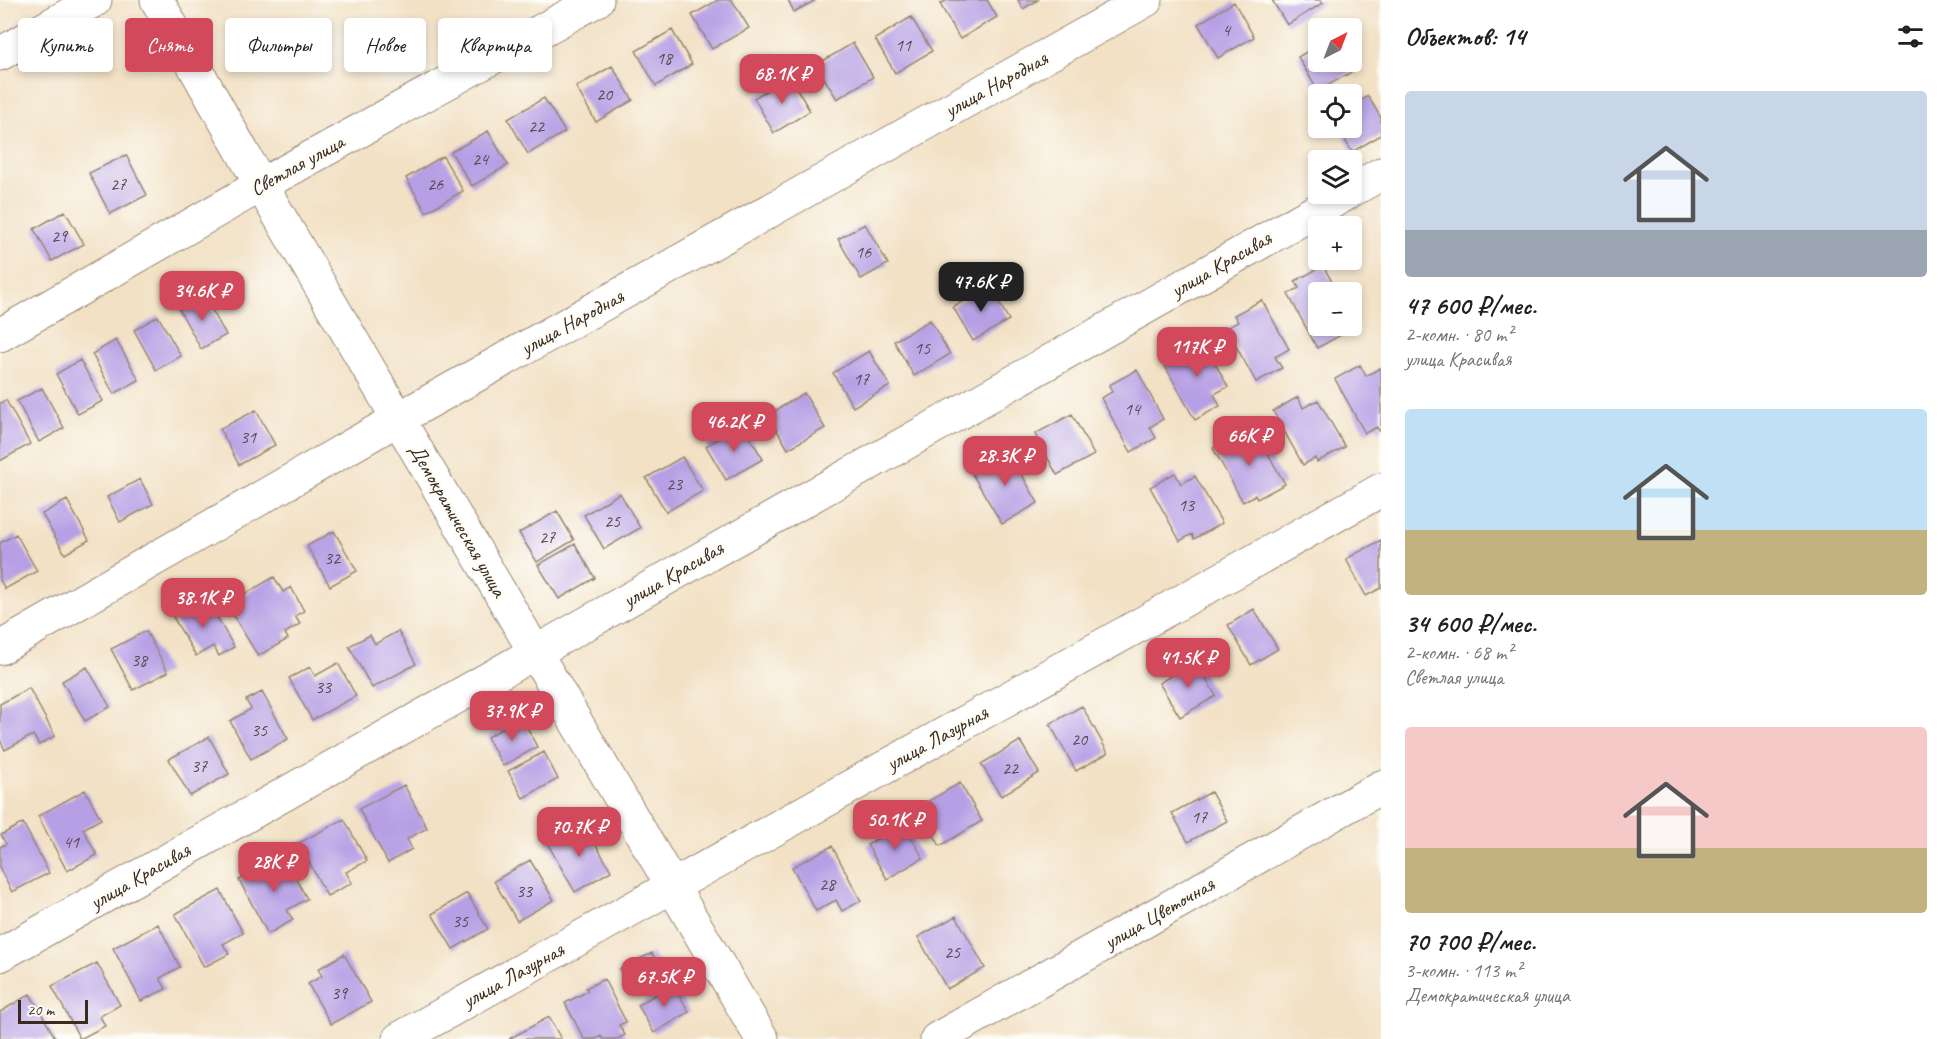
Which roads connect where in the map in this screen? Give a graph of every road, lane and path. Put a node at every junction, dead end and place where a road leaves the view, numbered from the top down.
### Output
1 (95, 0) edge
2 (157, 0) edge
3 (597, 0) edge
4 (1146, 0) edge
5 (0, 54) edge
6 (1381, 174) edge
7 (1362, 184) edge
8 (261, 185) junction
9 (1328, 204) edge
10 (0, 334) edge
11 (398, 419) junction
12 (1381, 490) edge
13 (0, 648) edge
14 (536, 652) junction
15 (1381, 788) edge
16 (673, 886) junction
17 (0, 956) edge
18 (399, 1039) edge
19 (762, 1039) edge
20 (937, 1039) edge

1 - 5 street
2 - 8 street, Демократическая улица
3 - 8 street, Светлая улица
4 - 11 street, улица Народная
6 - 7 street
8 - 10 street, Светлая улица
8 - 11 street, Демократическая улица
9 - 14 street, улица Красивая
11 - 13 street, улица Народная
11 - 14 street, Демократическая улица
12 - 16 street, улица Лазурная
14 - 16 street, Демократическая улица
14 - 17 street, улица Красивая
15 - 20 street, улица Цветочная
16 - 18 street, улица Лазурная
16 - 19 street, Демократическая улица

